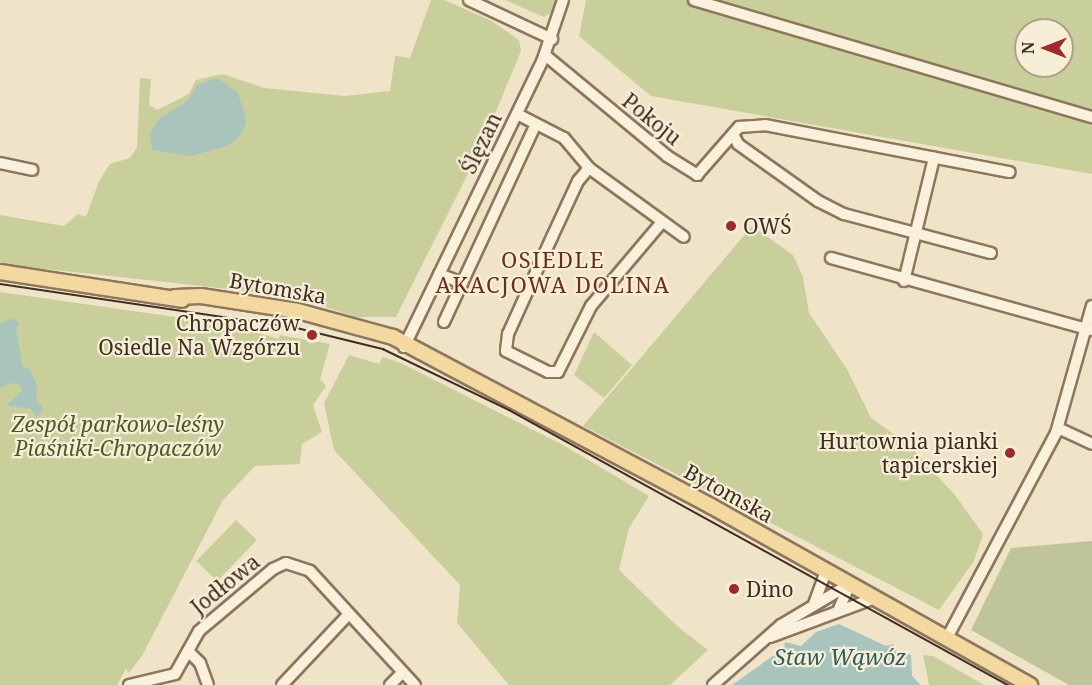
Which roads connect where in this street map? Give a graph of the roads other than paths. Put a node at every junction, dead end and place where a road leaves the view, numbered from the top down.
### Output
1 (469, 0) edge
2 (563, 0) edge
3 (694, 0) edge
4 (552, 39) junction
5 (545, 54) junction
6 (516, 114) junction
7 (1092, 117) edge
8 (536, 124) junction
9 (733, 134) junction
10 (934, 158) junction
11 (0, 163) edge
12 (589, 168) junction
13 (32, 170) dead end
14 (1010, 172) dead end
15 (662, 222) junction
16 (916, 231) junction
17 (684, 237) dead end
18 (991, 253) dead end
19 (831, 258) dead end
20 (0, 272) edge
21 (439, 274) junction
22 (904, 281) junction
23 (462, 284) junction
24 (1092, 306) edge
25 (444, 322) dead end
26 (1089, 329) edge
27 (404, 346) junction
28 (1058, 428) junction
29 (1092, 444) edge
30 (826, 571) junction
31 (850, 584) junction
32 (875, 598) junction
33 (814, 604) junction
34 (838, 611) junction
35 (349, 614) junction
36 (767, 638) junction
37 (947, 638) junction
38 (188, 651) junction
39 (403, 672) junction
40 (129, 685) edge
41 (208, 685) edge
42 (282, 685) edge
43 (390, 685) edge
44 (415, 685) edge
45 (713, 685) edge
46 (1030, 685) edge

1 - 4 street
2 - 4 street, Ślęzan
3 - 7 street
4 - 5 street, Ślęzan
5 - 6 street, Ślęzan
5 - 9 street, Pokoju
6 - 8 street
6 - 21 street, Ślęzan
8 - 12 street
8 - 23 street
9 - 10 street
9 - 16 street
10 - 14 street
10 - 16 street
11 - 13 street
12 - 15 street
12 - 15 street
15 - 17 street
16 - 18 street
16 - 22 street
19 - 22 street
20 - 27 main road, Bytomska
21 - 23 street
21 - 27 street, Ślęzan
22 - 26 street
23 - 25 street
24 - 26 street
26 - 28 street
27 - 30 main road, Bytomska
28 - 29 street
28 - 37 street
30 - 31 main road, Bytomska
30 - 33 street
31 - 32 main road, Bytomska
31 - 33 street
31 - 34 street
32 - 34 street
32 - 37 main road, Bytomska
33 - 36 street
34 - 36 street
35 - 38 street, Jodłowa
35 - 39 street, Jodłowa
35 - 42 street
36 - 45 street
37 - 46 main road, Bytomska
38 - 40 street, Jodłowa
38 - 41 street
39 - 43 street
39 - 44 street, Jodłowa

